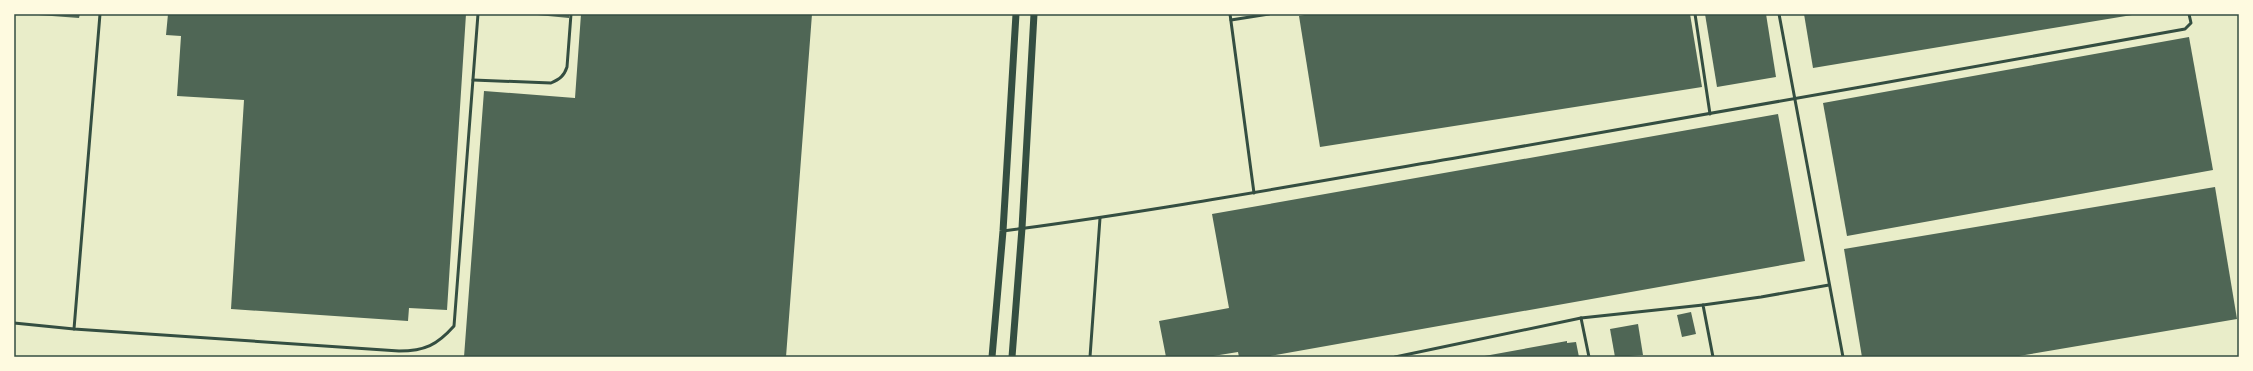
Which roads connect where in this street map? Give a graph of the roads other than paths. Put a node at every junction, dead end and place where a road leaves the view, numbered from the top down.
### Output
1 (100, 14) edge
2 (478, 14) edge
3 (571, 14) edge
4 (1016, 14) edge
5 (1034, 14) edge
6 (1230, 14) edge
7 (1269, 14) edge
8 (1695, 14) edge
9 (1778, 14) edge
10 (2190, 14) edge
11 (1231, 20) junction
12 (473, 80) junction
13 (1793, 100) junction
14 (1710, 114) junction
15 (1254, 193) junction
16 (1100, 218) junction
17 (1022, 228) junction
18 (1003, 231) junction
19 (1830, 285) junction
20 (1703, 305) junction
21 (1581, 318) junction
22 (14, 323) edge
23 (74, 329) junction
24 (992, 357) edge
25 (1012, 357) edge
26 (1090, 357) edge
27 (1395, 357) edge
28 (1589, 357) edge
29 (1713, 357) edge
30 (1843, 357) edge

1 - 23 lane
2 - 12 lane
3 - 12 lane
4 - 18 street
5 - 17 street
6 - 11 lane
7 - 11 lane
8 - 14 lane
9 - 13 lane
10 - 13 lane
11 - 15 lane
12 - 23 lane
13 - 14 lane
13 - 19 lane
14 - 15 lane
15 - 16 lane
16 - 17 lane
16 - 26 lane
17 - 18 lane
17 - 25 street
18 - 24 street
19 - 20 lane
19 - 30 lane
20 - 21 lane
20 - 29 lane
21 - 27 lane
21 - 28 lane
22 - 23 lane

